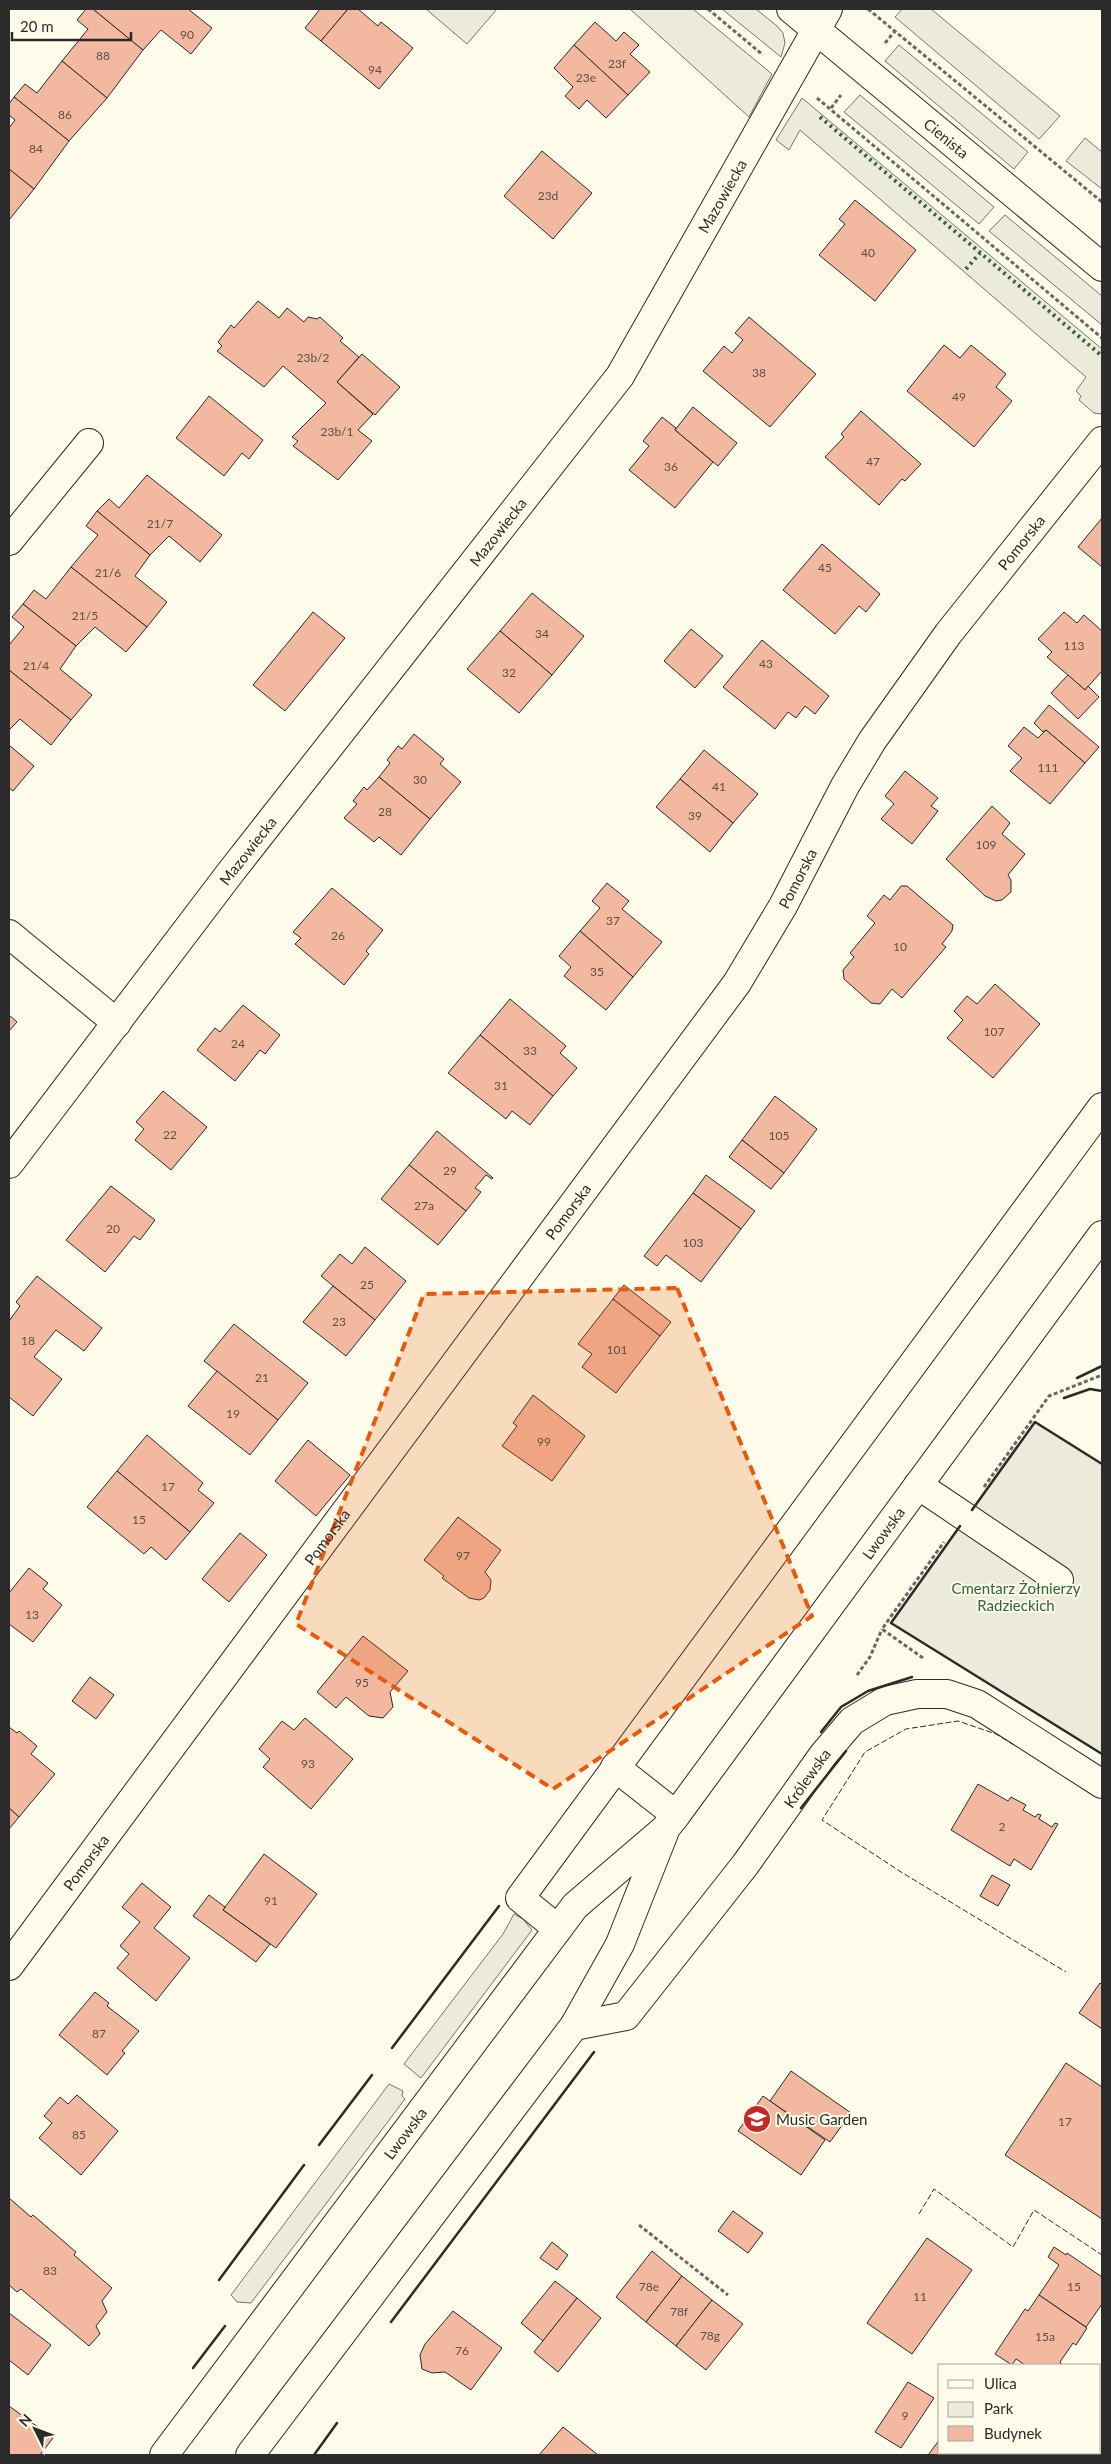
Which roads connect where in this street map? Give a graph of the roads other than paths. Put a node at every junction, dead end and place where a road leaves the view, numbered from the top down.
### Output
1 (791, 9) edge
2 (822, 20) edge
3 (1102, 267) edge
4 (1102, 441) edge
5 (89, 443) dead end
6 (9, 541) edge
7 (9, 934) edge
8 (117, 1023) junction
9 (1102, 1107) edge
10 (9, 1164) edge
11 (1102, 1235) edge
12 (918, 1485) junction
13 (1059, 1580) dead end
14 (616, 1767) junction
15 (1102, 1784) edge
16 (671, 1822) junction
17 (558, 1929) junction
18 (9, 1966) edge
19 (574, 2026) junction
20 (164, 2455) edge
21 (250, 2455) edge

1 - 2 street, Cienista
2 - 3 street, Cienista
2 - 8 street, Mazowiecka
4 - 18 street, Pomorska
5 - 6 street
7 - 8 street
8 - 10 street, Mazowiecka
9 - 14 street
11 - 12 street, Lwowska
12 - 13 street
12 - 16 street, Lwowska
14 - 16 street
14 - 17 street
15 - 19 street, Królewska
16 - 17 street, Lwowska
16 - 19 street, Lwowska
17 - 20 street, Lwowska
19 - 21 street, Lwowska

